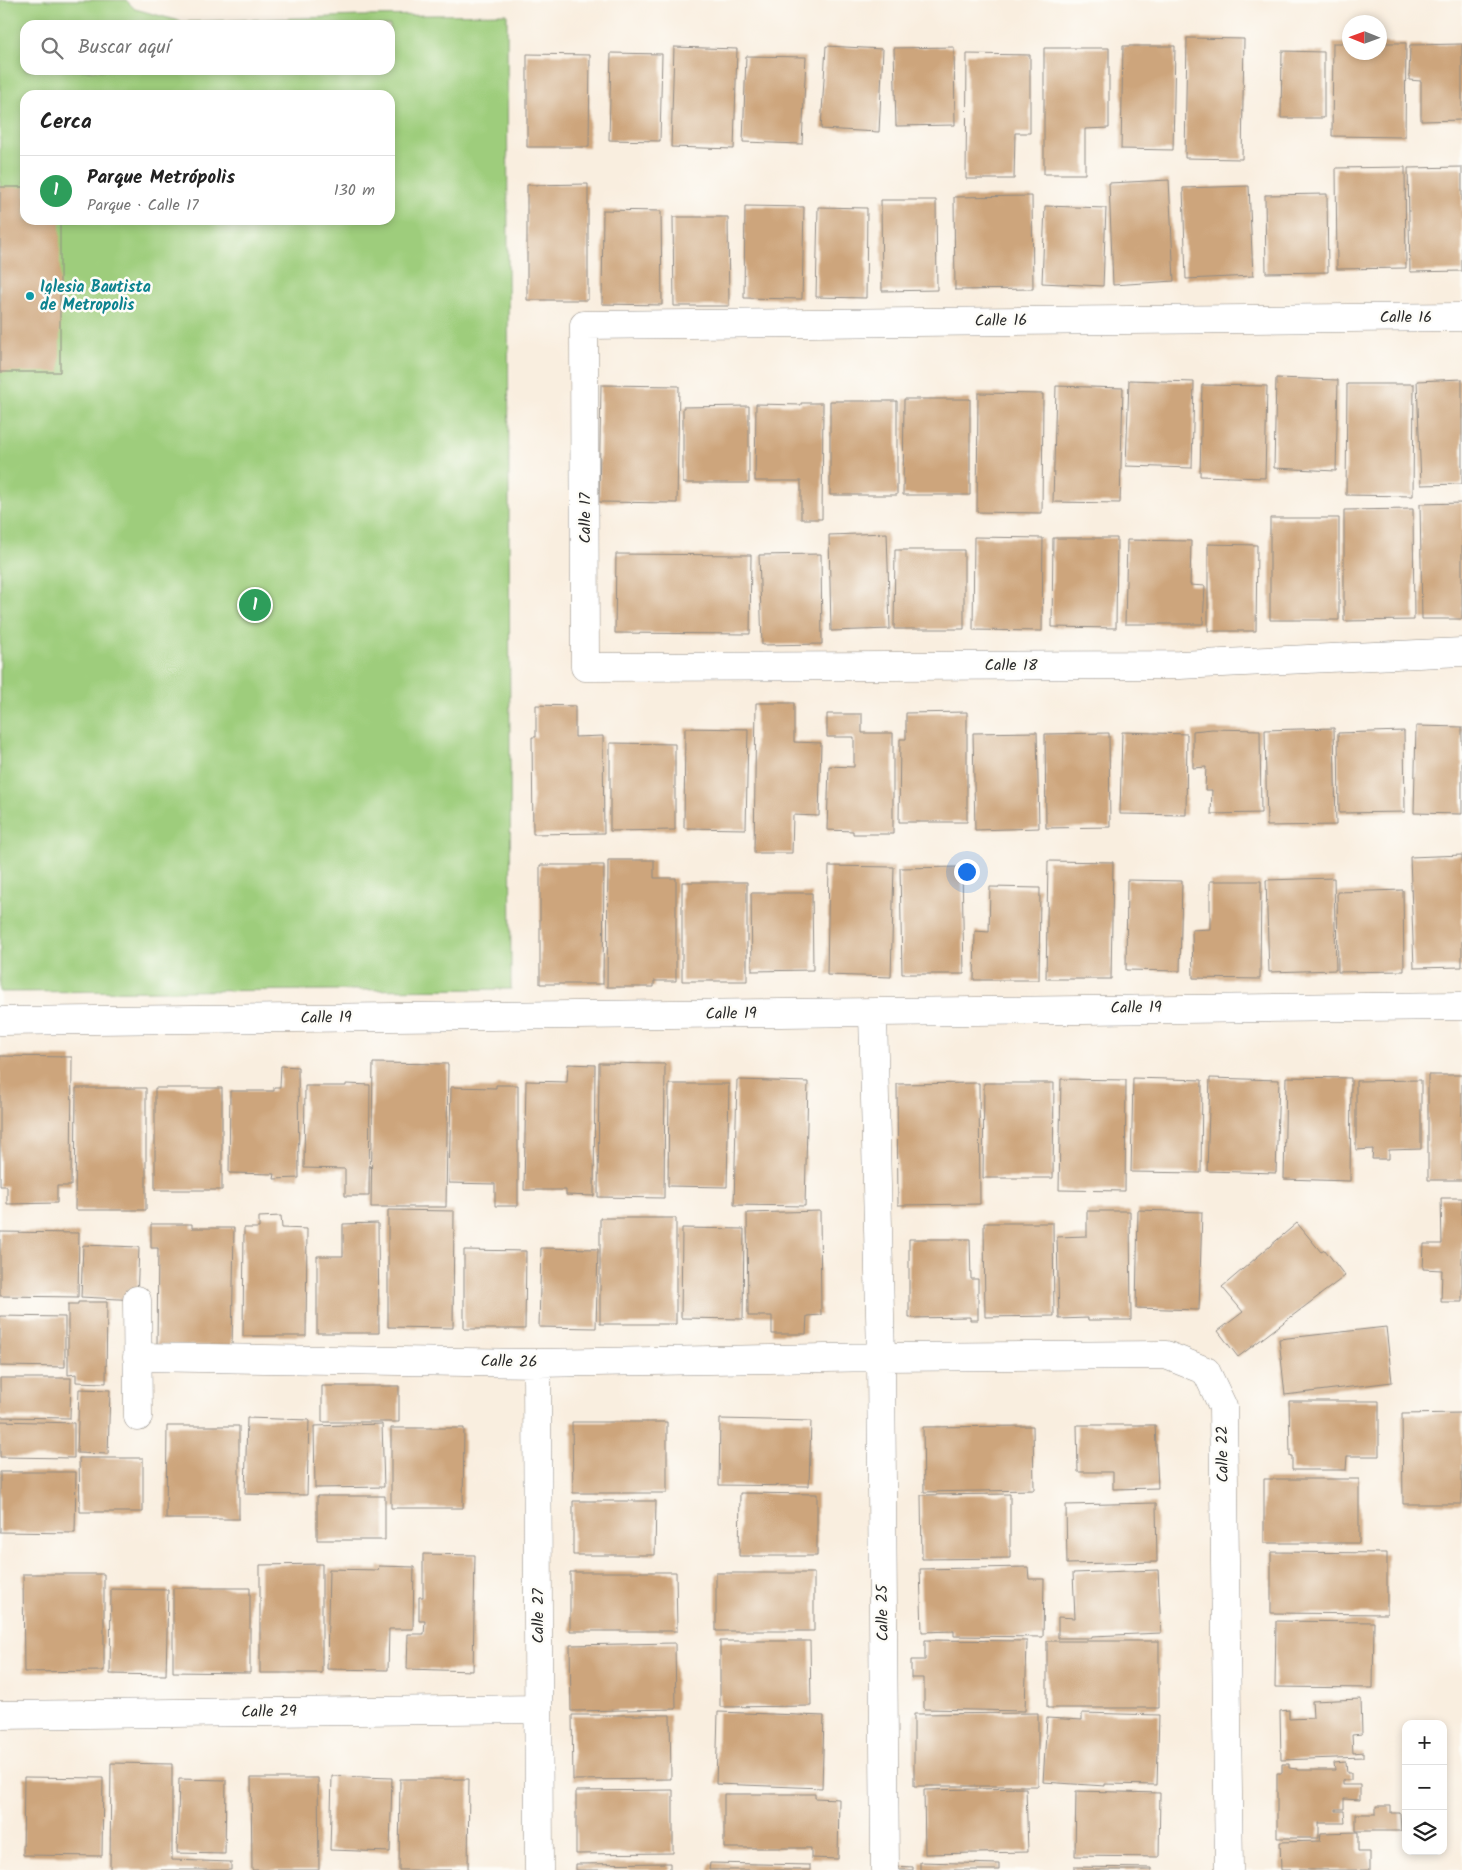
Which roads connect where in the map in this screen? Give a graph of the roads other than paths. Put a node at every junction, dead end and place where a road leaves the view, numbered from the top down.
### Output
1 (1462, 317) edge
2 (584, 369) joint
3 (1450, 652) edge
4 (585, 667) joint
5 (1462, 1006) edge
6 (873, 1013) junction
7 (0, 1021) edge
8 (137, 1300) dead end
9 (137, 1357) junction
10 (881, 1357) junction
11 (537, 1362) junction
12 (138, 1417) dead end
13 (538, 1709) junction
14 (0, 1715) edge
15 (539, 1870) edge
16 (886, 1870) edge
17 (1229, 1870) edge

1 - 2 street, Calle 16
2 - 4 street, Calle 17
3 - 4 street, Calle 18
5 - 6 street, Calle 19
6 - 7 street, Calle 19
6 - 10 street, Calle 25
8 - 9 street
9 - 11 street, Calle 26
9 - 12 street
10 - 11 street, Calle 26
10 - 16 street, Calle 25
10 - 17 street, Calle 22
11 - 13 street, Calle 27
13 - 14 street, Calle 29
13 - 15 street, Calle 27

